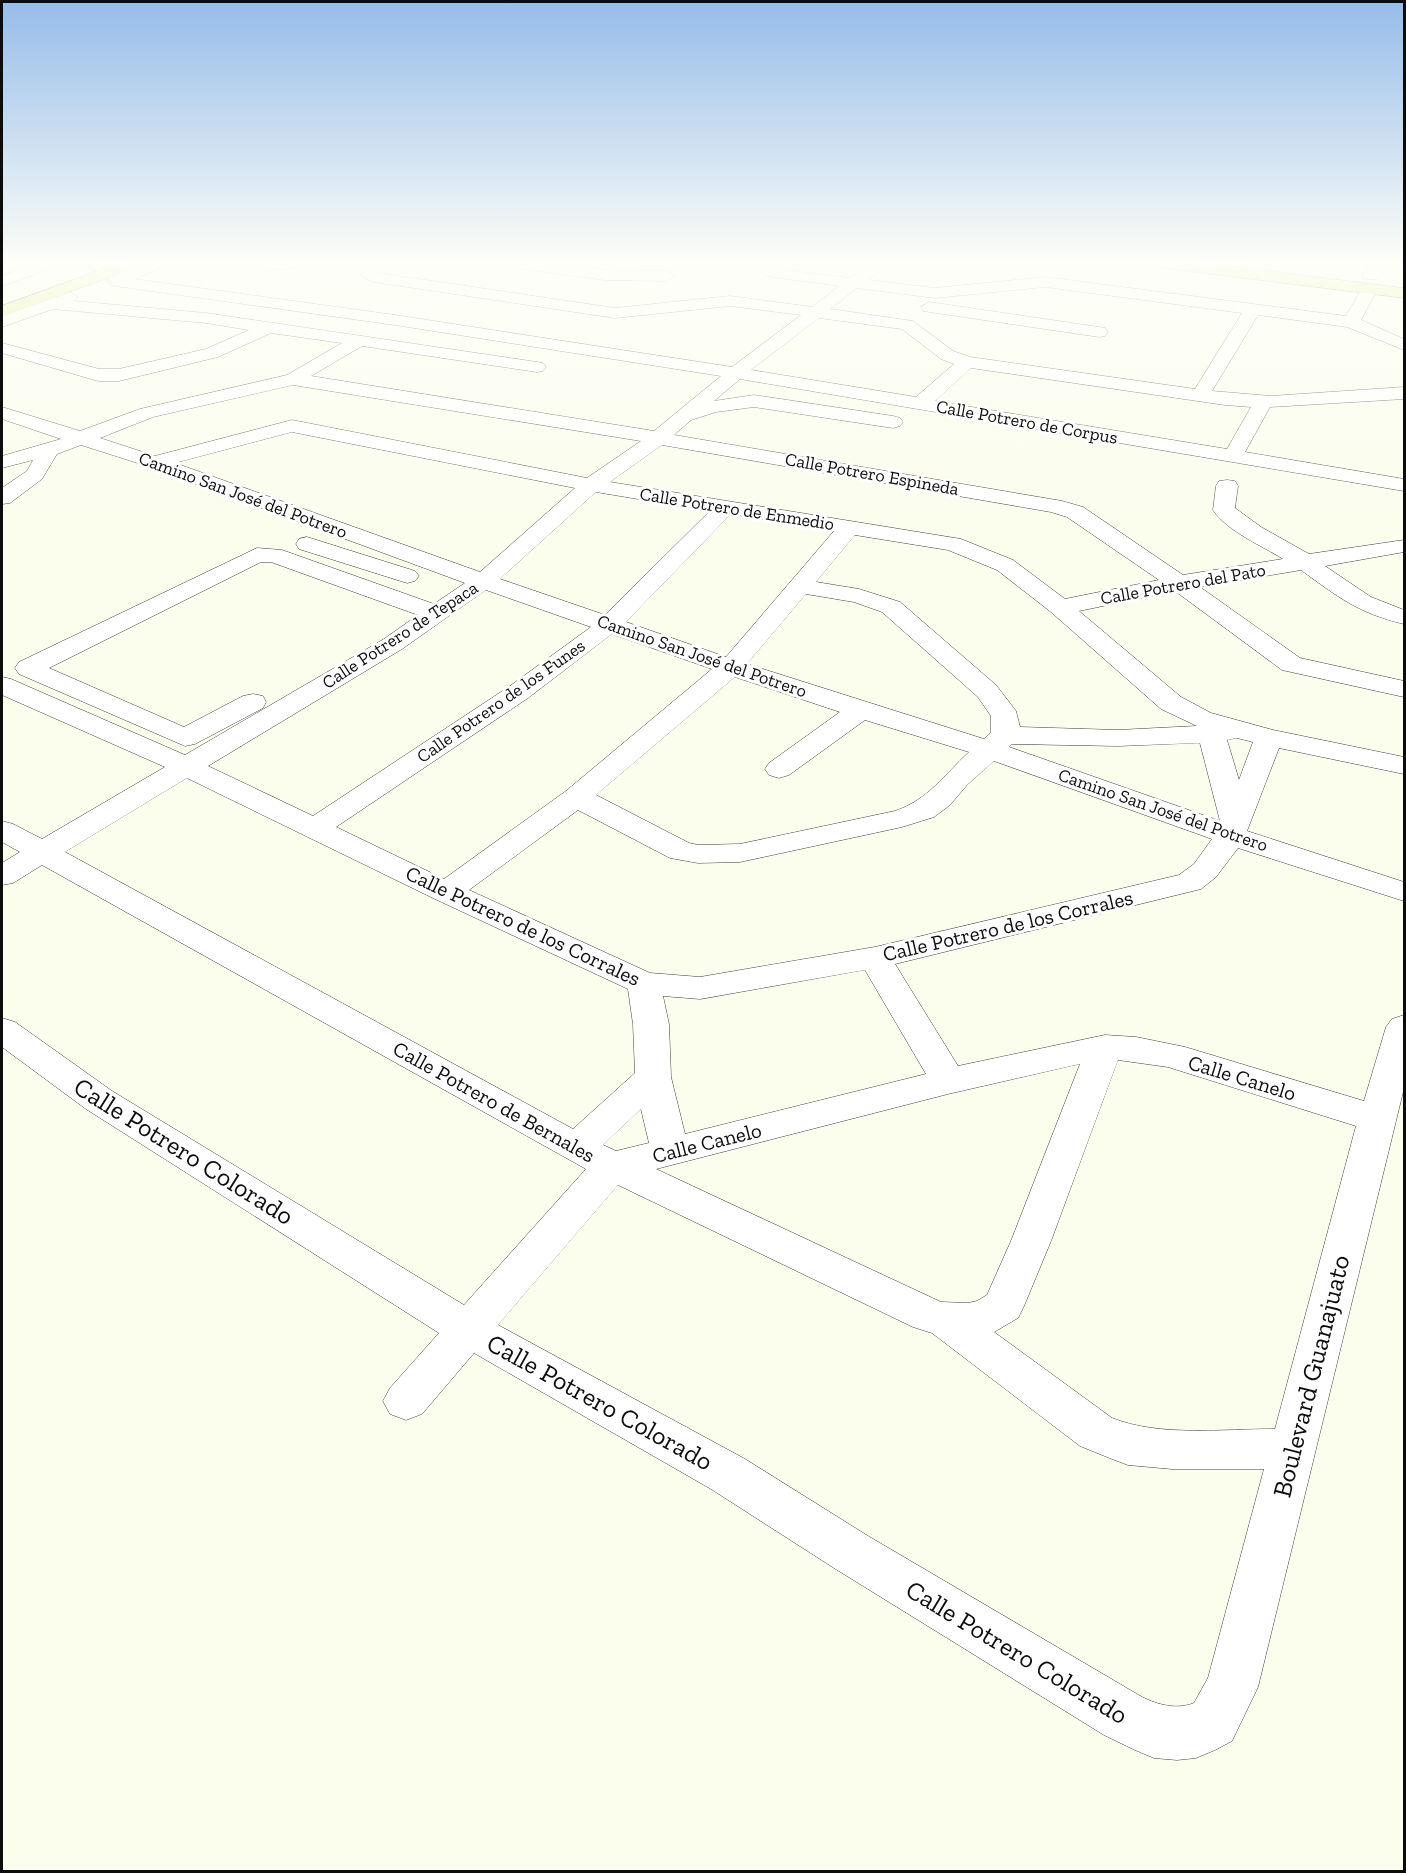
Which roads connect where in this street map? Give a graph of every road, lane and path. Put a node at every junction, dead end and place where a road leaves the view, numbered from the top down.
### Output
1 (7, 349) edge
2 (220, 349) edge
3 (348, 349) edge
4 (422, 349) edge
5 (588, 349) edge
6 (768, 349) edge
7 (939, 349) edge
8 (1083, 349) edge
9 (1228, 349) edge
10 (967, 362) junction
11 (537, 367) dead end
12 (736, 373) junction
13 (1061, 375) junction
14 (294, 390) junction
15 (1404, 393) edge
16 (1201, 394) junction
17 (1263, 403) junction
18 (920, 404) junction
19 (2, 413) edge
20 (681, 420) junction
21 (917, 425) dead end
22 (292, 426) junction
23 (78, 438) junction
24 (659, 438) junction
25 (49, 450) junction
26 (1233, 456) junction
27 (2, 462) edge
28 (154, 462) junction
29 (591, 485) junction
30 (1404, 485) edge
31 (1227, 486) dead end
32 (2, 498) edge
33 (726, 507) junction
34 (849, 528) junction
35 (1401, 546) dead end
36 (1305, 562) junction
37 (485, 580) junction
38 (1179, 583) junction
39 (799, 586) junction
40 (1060, 607) junction
41 (419, 608) junction
42 (1404, 617) edge
43 (610, 624) junction
44 (731, 667) junction
45 (2, 685) edge
46 (1404, 689) edge
47 (861, 710) junction
48 (1225, 732) junction
49 (1269, 738) junction
50 (998, 742) junction
51 (1404, 765) edge
52 (185, 766) junction
53 (779, 769) dead end
54 (576, 797) junction
55 (315, 828) junction
56 (1233, 829) junction
57 (2, 830) edge
58 (45, 852) junction
59 (2, 876) edge
60 (446, 892) junction
61 (1404, 892) edge
62 (875, 958) junction
63 (644, 983) junction
64 (1404, 1027) edge
65 (2, 1030) edge
66 (1105, 1047) junction
67 (653, 1077) junction
68 (948, 1081) junction
69 (1377, 1119) junction
70 (576, 1148) junction
71 (670, 1152) junction
72 (612, 1166) junction
73 (947, 1321) junction
74 (468, 1329) junction
75 (406, 1401) dead end
76 (1292, 1449) junction
77 (1213, 1722) joint

1 - 2 street
3 - 14 street
4 - 11 street
5 - 12 street, Calle Potrero de Corpus
6 - 12 street, Calle Potrero de Tepaca
7 - 10 street
8 - 13 street
9 - 16 street
10 - 13 street
10 - 18 street
12 - 18 street, Calle Potrero de Corpus
12 - 20 street, Calle Potrero de Tepaca
13 - 16 street
14 - 22 street
14 - 23 street
14 - 24 street, Calle Potrero Espineda
15 - 17 street
16 - 17 street
17 - 26 street
18 - 26 street, Calle Potrero de Corpus
19 - 23 street, Camino San José del Potrero
20 - 21 street
20 - 24 street, Calle Potrero de Tepaca
22 - 28 street, Calle Potrero de Enmedio
22 - 29 street, Calle Potrero de Enmedio
23 - 25 street
23 - 28 street, Camino San José del Potrero
24 - 29 street, Calle Potrero de Tepaca
24 - 38 street, Calle Potrero Espineda
25 - 27 street
25 - 32 street
26 - 30 street, Calle Potrero de Corpus
28 - 37 street, Camino San José del Potrero
29 - 33 street, Calle Potrero de Enmedio
29 - 37 street, Calle Potrero de Tepaca
31 - 36 street
33 - 34 street, Calle Potrero de Enmedio
33 - 43 street, Calle Potrero de los Funes
34 - 39 street
34 - 40 street, Calle Potrero de Enmedio
35 - 36 street, Calle Potrero del Pato
36 - 38 street, Calle Potrero del Pato
36 - 42 street
37 - 41 street, Calle Potrero de Tepaca
37 - 43 street, Camino San José del Potrero
38 - 40 street, Calle Potrero del Pato
38 - 46 street, Calle Potrero Espineda
39 - 44 street
39 - 50 street
40 - 48 street, Calle Potrero de Enmedio
41 - 41 street
41 - 52 street, Calle Potrero de Tepaca
43 - 44 street, Camino San José del Potrero
43 - 55 street, Calle Potrero de los Funes
44 - 47 street, Camino San José del Potrero
44 - 54 street
45 - 52 street, Calle Potrero de los Corrales
47 - 50 street, Camino San José del Potrero
47 - 53 street
48 - 49 street, Calle Potrero de Enmedio
48 - 50 street
48 - 56 street
49 - 51 street, Calle Potrero de Enmedio
49 - 56 street
50 - 54 street
50 - 56 street, Camino San José del Potrero
52 - 55 street, Calle Potrero de los Corrales
52 - 58 street, Calle Potrero de Tepaca
54 - 60 street
55 - 60 street, Calle Potrero de los Corrales
56 - 61 street, Camino San José del Potrero
56 - 62 street, Calle Potrero de los Corrales
57 - 58 street, Calle Potrero de Bernales
58 - 59 street, Calle Potrero de Tepaca
58 - 70 street, Calle Potrero de Bernales
60 - 63 street, Calle Potrero de los Corrales
62 - 63 street, Calle Potrero de los Corrales
62 - 68 street
63 - 67 street
64 - 69 street, Boulevard Guanajuato
65 - 74 street, Calle Potrero Colorado
66 - 68 street, Calle Canelo
66 - 69 street, Calle Canelo
66 - 73 street, Calle Potrero de Bernales
67 - 70 street
67 - 71 street
68 - 71 street, Calle Canelo
69 - 76 street, Boulevard Guanajuato
70 - 72 street, Calle Potrero de Bernales
71 - 72 street, Calle Canelo
72 - 73 street, Calle Potrero de Bernales
72 - 74 street
73 - 76 street
74 - 75 street
74 - 77 street, Calle Potrero Colorado
76 - 77 street, Boulevard Guanajuato

